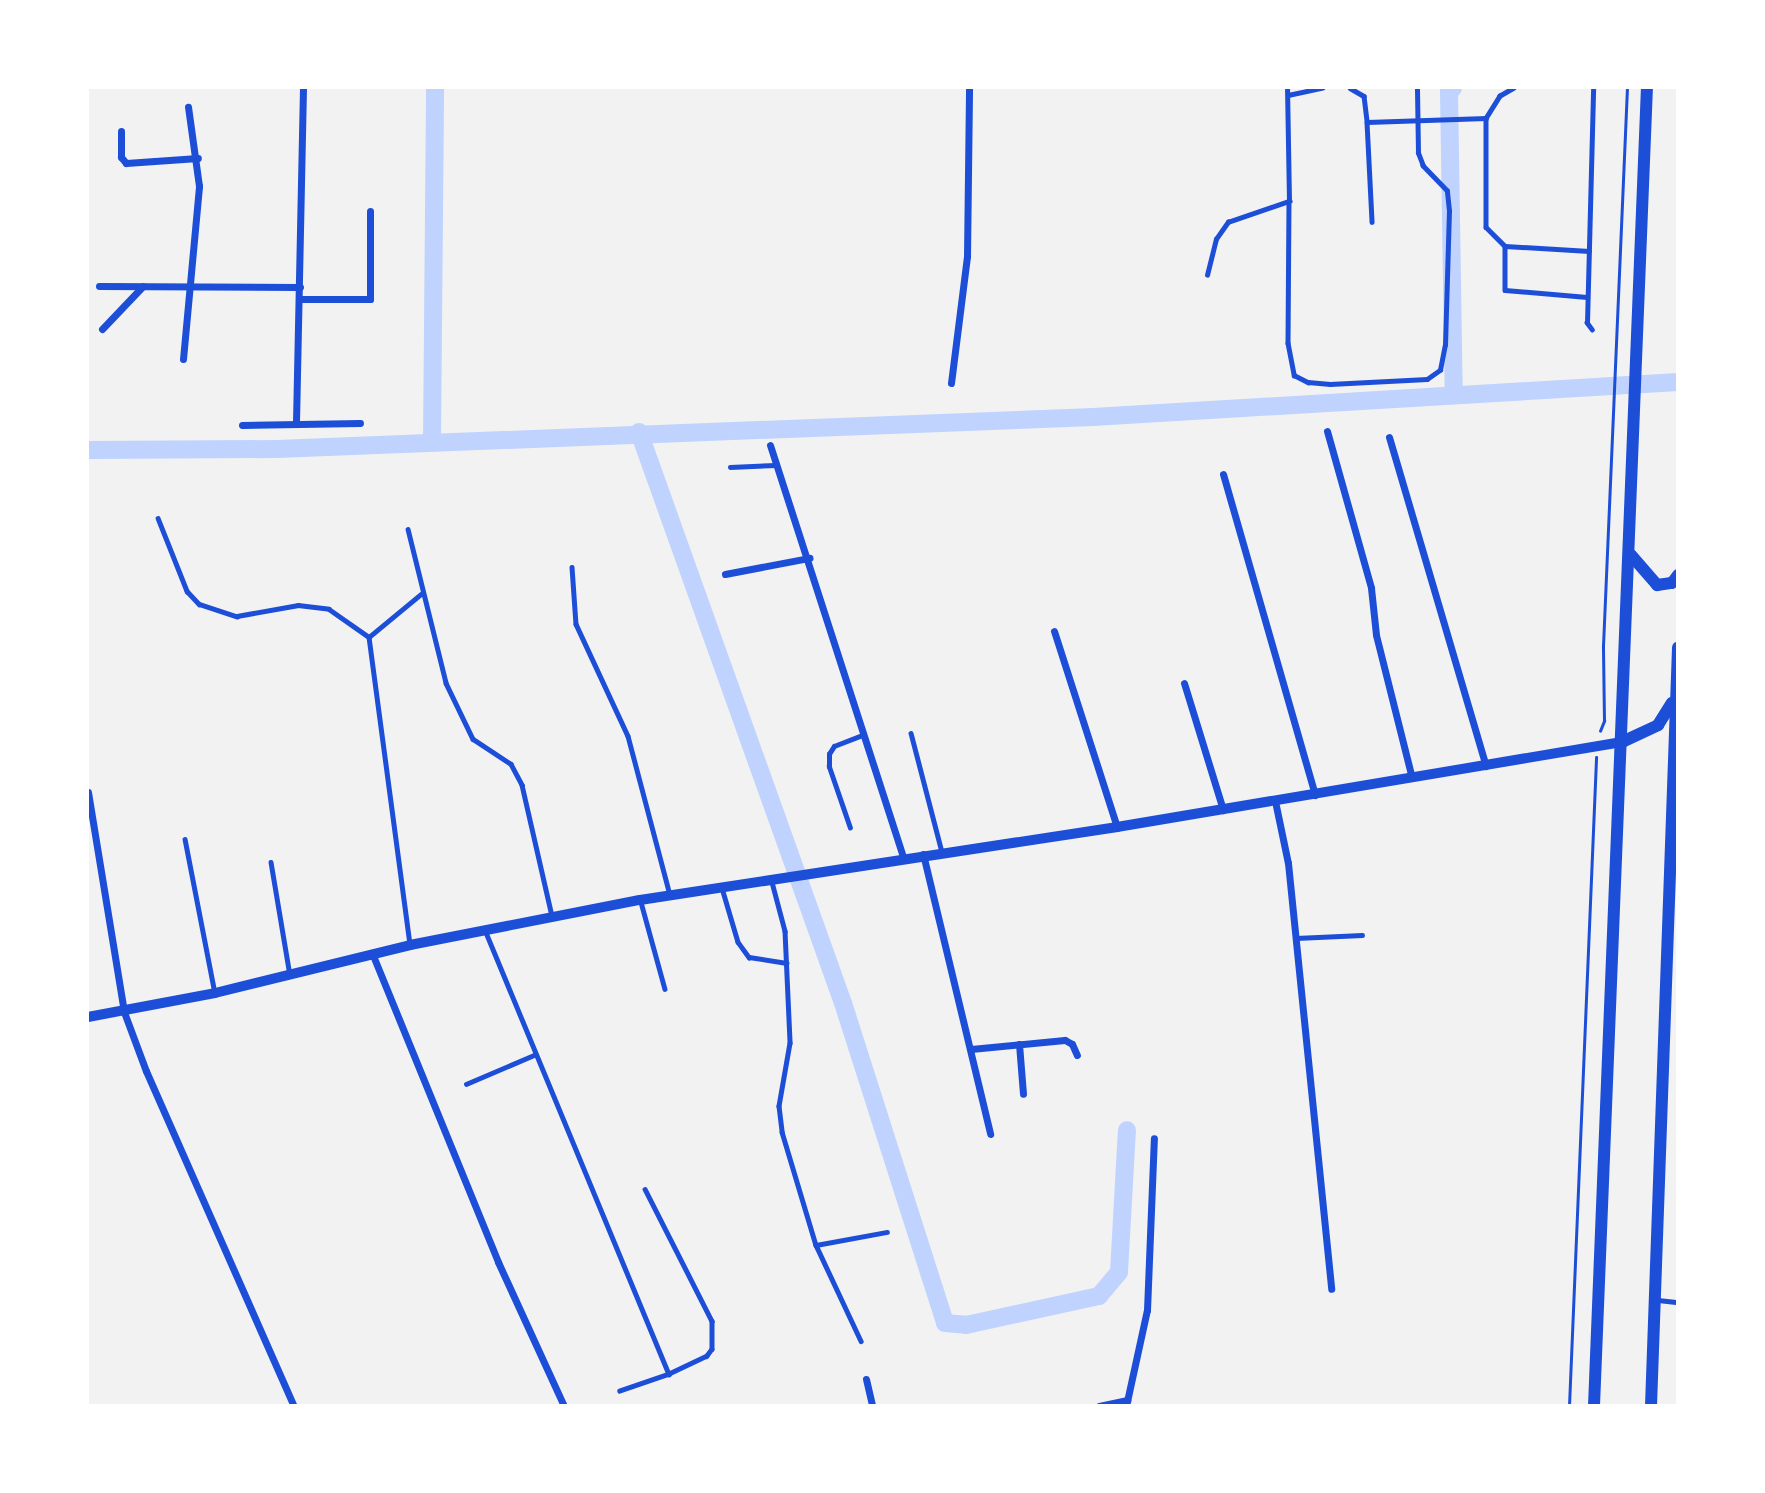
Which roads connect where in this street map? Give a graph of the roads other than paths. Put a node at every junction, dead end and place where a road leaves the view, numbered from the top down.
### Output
1 (303, 88) edge
2 (969, 88) edge
3 (1287, 88) edge
4 (1322, 88) edge
5 (1350, 88) edge
6 (1417, 88) edge
7 (1514, 88) edge
8 (1592, 88) edge
9 (1647, 88) edge
10 (1288, 95) junction
11 (188, 107) dead end
12 (1486, 118) junction
13 (1417, 120) junction
14 (1367, 122) junction
15 (121, 131) dead end
16 (198, 158) junction
17 (1289, 201) junction
18 (370, 211) dead end
19 (1372, 222) dead end
20 (1505, 246) junction
21 (1589, 251) junction
22 (1207, 275) dead end
23 (99, 286) dead end
24 (143, 286) junction
25 (190, 286) junction
26 (300, 287) junction
27 (1587, 297) junction
28 (299, 299) junction
29 (103, 329) dead end
30 (1592, 330) dead end
31 (183, 359) dead end
32 (951, 383) dead end
33 (296, 422) junction
34 (360, 423) dead end
35 (242, 425) dead end
36 (1327, 431) dead end
37 (1390, 437) dead end
38 (771, 446) dead end
39 (777, 465) junction
40 (730, 467) dead end
41 (1223, 474) dead end
42 (158, 518) dead end
43 (408, 529) dead end
44 (1631, 555) junction
45 (809, 558) junction
46 (572, 567) dead end
47 (725, 574) dead end
48 (1678, 575) edge
49 (421, 594) junction
50 (1054, 631) dead end
51 (369, 637) junction
52 (1678, 647) edge
53 (1184, 683) dead end
54 (1674, 696) junction
55 (911, 733) dead end
56 (865, 734) junction
57 (1622, 742) junction
58 (1486, 766) junction
59 (1412, 778) junction
60 (88, 792) edge
61 (1315, 795) junction
62 (1275, 801) junction
63 (1223, 810) junction
64 (850, 828) dead end
65 (1117, 828) junction
66 (185, 839) dead end
67 (942, 852) junction
68 (923, 854) junction
69 (903, 857) junction
70 (271, 862) dead end
71 (771, 878) junction
72 (721, 886) junction
73 (670, 895) junction
74 (640, 900) junction
75 (552, 916) junction
76 (1672, 917) edge
77 (485, 929) junction
78 (1362, 935) dead end
79 (1296, 938) junction
80 (410, 944) junction
81 (372, 954) junction
82 (787, 963) junction
83 (290, 976) junction
84 (665, 989) dead end
85 (215, 993) junction
86 (124, 1012) junction
87 (88, 1017) edge
88 (1019, 1044) junction
89 (971, 1049) junction
90 (534, 1055) junction
91 (1077, 1055) dead end
92 (466, 1084) dead end
93 (1023, 1094) dead end
94 (990, 1135) dead end
95 (1154, 1138) dead end
96 (645, 1189) dead end
97 (887, 1232) dead end
98 (816, 1244) junction
99 (1331, 1289) dead end
100 (1654, 1300) junction
101 (1678, 1302) edge
102 (861, 1341) dead end
103 (669, 1374) junction
104 (866, 1379) dead end
105 (620, 1391) dead end
106 (1127, 1403) edge
107 (295, 1405) edge
108 (564, 1405) edge
109 (872, 1405) edge
110 (1099, 1405) edge
111 (1594, 1405) edge
112 (1651, 1405) edge

1 - 26 street
2 - 32 street
3 - 10 lane
4 - 10 lane
5 - 14 lane
6 - 13 lane
7 - 12 lane
8 - 21 lane
9 - 44 main road
10 - 17 lane
11 - 16 street
12 - 13 lane
12 - 20 lane
13 - 14 lane
13 - 17 lane
14 - 19 lane
15 - 16 street
16 - 25 street
17 - 22 lane
18 - 28 street
20 - 21 lane
20 - 27 lane
21 - 27 lane
23 - 24 street
24 - 25 street
24 - 29 street
25 - 26 street
25 - 31 street
26 - 28 street
27 - 30 lane
28 - 33 street
33 - 34 street
33 - 35 street
36 - 59 street
37 - 58 street
38 - 39 street
39 - 40 lane
39 - 45 street
41 - 61 street
42 - 51 lane
43 - 49 lane
44 - 48 main road
44 - 57 main road
45 - 47 street
45 - 56 street
46 - 73 lane
49 - 51 lane
49 - 75 lane
50 - 65 street
51 - 80 lane
52 - 54 main road
53 - 63 street
54 - 57 main road
54 - 76 main road
55 - 67 lane
56 - 64 lane
56 - 69 street
57 - 58 street
57 - 111 main road
58 - 59 street
59 - 61 street
60 - 86 street
61 - 62 street
62 - 63 street
62 - 79 street
63 - 65 street
65 - 67 street
66 - 85 lane
67 - 68 street
68 - 69 street
68 - 89 street
69 - 71 street
70 - 83 lane
71 - 72 street
71 - 82 lane
72 - 73 street
72 - 82 lane
73 - 74 street
74 - 75 street
74 - 84 lane
75 - 77 street
76 - 100 main road
77 - 80 street
77 - 90 lane
78 - 79 lane
79 - 99 street
80 - 81 street
81 - 83 street
81 - 108 street
82 - 98 lane
83 - 85 street
85 - 86 street
86 - 87 street
86 - 107 street
88 - 89 street
88 - 91 street
88 - 93 street
89 - 94 street
90 - 92 lane
90 - 103 lane
95 - 106 street
96 - 103 lane
97 - 98 lane
98 - 102 lane
100 - 101 lane
100 - 112 main road
103 - 105 lane
104 - 109 street
106 - 110 street

